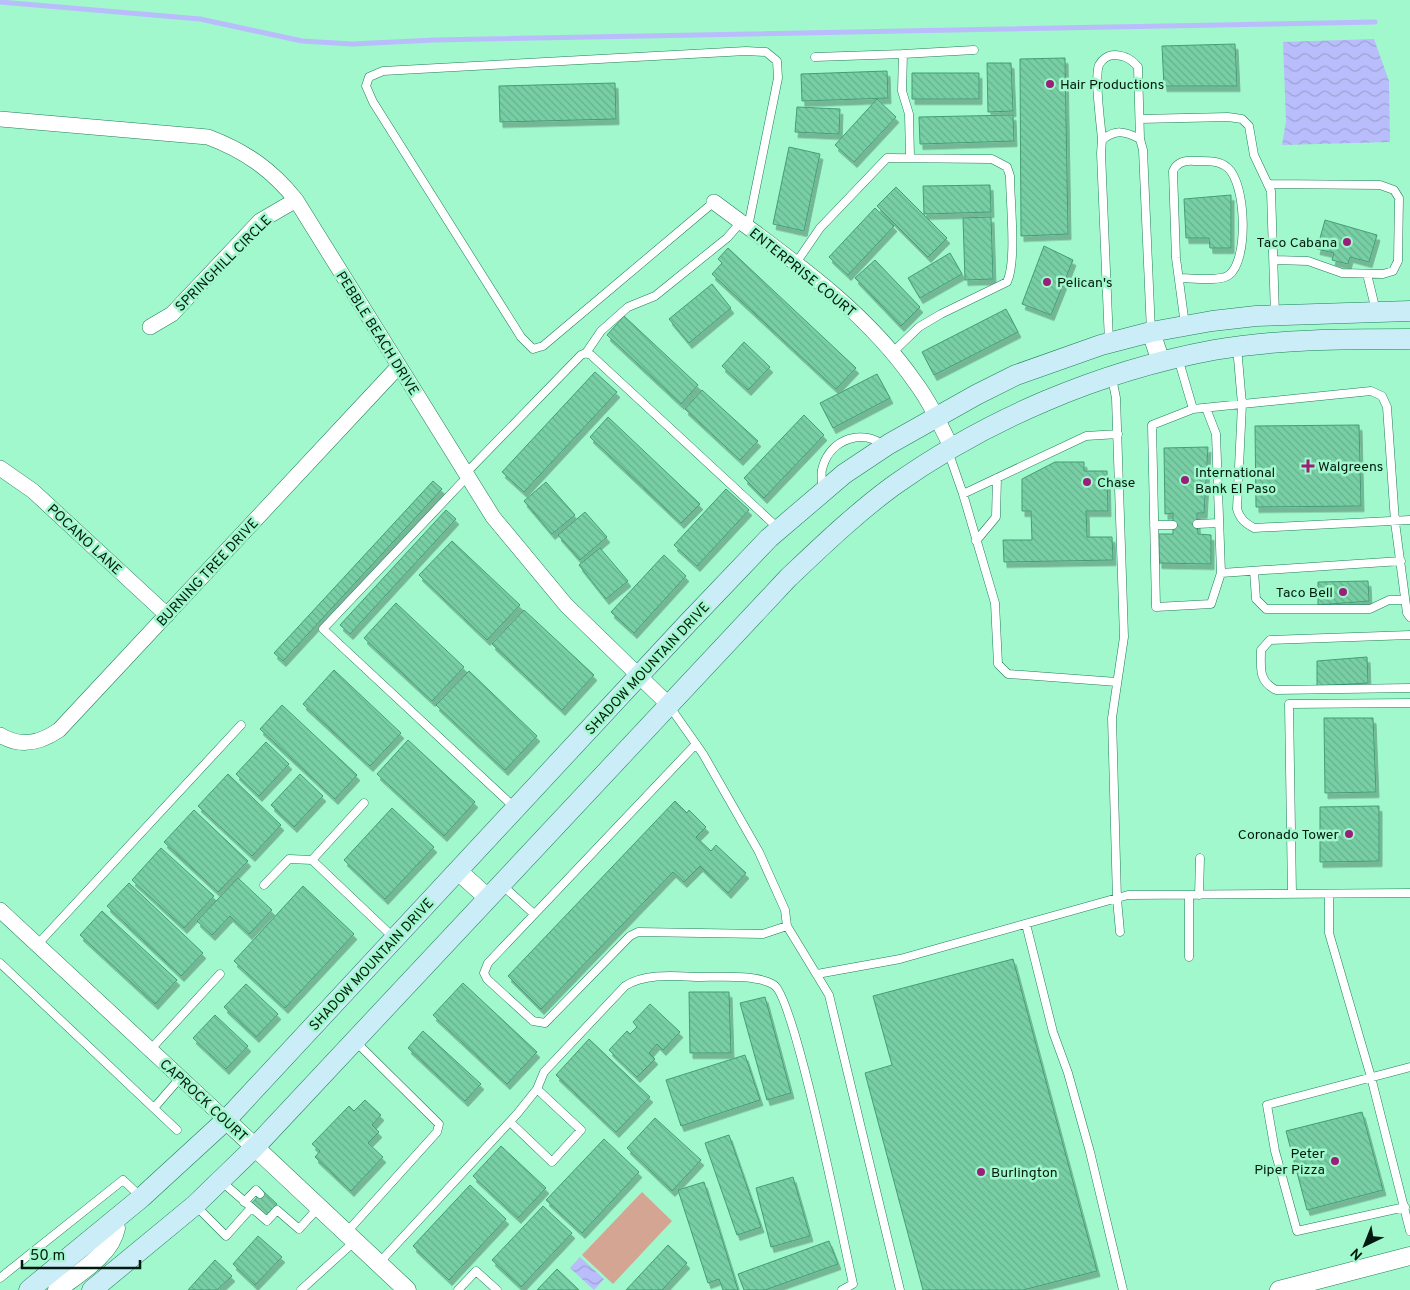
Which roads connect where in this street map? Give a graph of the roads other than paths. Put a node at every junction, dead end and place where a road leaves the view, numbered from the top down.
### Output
1 (974, 50) dead end
2 (903, 54) junction
3 (815, 56) dead end
4 (0, 119) edge
5 (1140, 119) junction
6 (1140, 139) junction
7 (1102, 140) junction
8 (910, 157) junction
9 (1269, 184) junction
10 (296, 200) junction
11 (714, 202) joint
12 (744, 224) junction
13 (1275, 260) junction
14 (796, 264) junction
15 (1367, 274) junction
16 (1180, 278) junction
17 (1376, 311) junction
18 (1410, 311) edge
19 (1275, 315) junction
20 (1185, 325) junction
21 (150, 327) dead end
22 (1151, 332) junction
23 (1410, 339) edge
24 (1109, 343) junction
25 (1237, 347) junction
26 (586, 353) junction
27 (892, 353) junction
28 (1170, 360) junction
29 (398, 367) junction
30 (1112, 378) junction
31 (1242, 404) junction
32 (1206, 408) junction
33 (1193, 409) junction
34 (936, 416) junction
35 (1118, 434) junction
36 (885, 446) junction
37 (950, 450) junction
38 (0, 468) edge
39 (466, 476) junction
40 (997, 478) junction
41 (823, 492) junction
42 (963, 494) junction
43 (1410, 520) edge
44 (1395, 522) junction
45 (1219, 523) junction
46 (1197, 524) dead end
47 (1154, 525) junction
48 (1173, 525) dead end
49 (780, 529) junction
50 (976, 541) junction
51 (1401, 561) junction
52 (1254, 570) junction
53 (1221, 573) junction
54 (1406, 600) junction
55 (167, 615) junction
56 (1410, 617) edge
57 (1410, 635) edge
58 (638, 676) junction
59 (1117, 682) junction
60 (1410, 688) edge
61 (1410, 703) edge
62 (668, 705) junction
63 (241, 725) dead end
64 (0, 735) edge
65 (696, 744) junction
66 (364, 803) dead end
67 (516, 809) junction
68 (1200, 858) dead end
69 (312, 860) junction
70 (458, 871) junction
71 (264, 885) dead end
72 (494, 891) junction
73 (1410, 893) edge
74 (1292, 894) junction
75 (1329, 894) junction
76 (1189, 895) junction
77 (1199, 895) junction
78 (1117, 899) junction
79 (534, 914) junction
80 (3, 918) edge
81 (1026, 924) junction
82 (787, 926) junction
83 (1120, 932) dead end
84 (395, 939) junction
85 (37, 945) junction
86 (1189, 957) dead end
87 (0, 963) edge
88 (220, 974) dead end
89 (817, 974) junction
90 (355, 1041) junction
91 (150, 1050) junction
92 (1410, 1067) edge
93 (1371, 1076) junction
94 (180, 1078) junction
95 (537, 1089) junction
96 (154, 1108) junction
97 (226, 1120) junction
98 (510, 1122) junction
99 (177, 1130) dead end
100 (255, 1147) junction
101 (220, 1181) junction
102 (260, 1194) dead end
103 (141, 1198) junction
104 (244, 1202) junction
105 (195, 1205) junction
106 (1405, 1207) junction
107 (251, 1208) junction
108 (319, 1208) junction
109 (112, 1222) junction
110 (1410, 1231) edge
111 (351, 1237) junction
112 (1410, 1256) edge
113 (378, 1263) junction
114 (0, 1278) edge
115 (29, 1290) edge
116 (57, 1290) edge
117 (92, 1290) edge
118 (301, 1290) edge
119 (407, 1290) edge
120 (458, 1290) edge
121 (497, 1290) edge
122 (842, 1290) edge
123 (900, 1290) edge
124 (1123, 1290) edge
125 (1282, 1290) edge

1 - 2 lane
2 - 3 lane
2 - 8 lane
4 - 10 street, PEBBLE BEACH DRIVE
5 - 6 lane
5 - 7 lane
5 - 9 lane
6 - 7 lane
6 - 22 lane
7 - 24 lane
8 - 14 lane
8 - 27 lane
9 - 13 lane
9 - 15 lane
10 - 21 street, SPRINGHILL CIRCLE
10 - 29 street, PEBBLE BEACH DRIVE
11 - 12 street, ENTERPRISE COURT
11 - 12 lane
12 - 14 street, ENTERPRISE COURT
12 - 26 lane
13 - 15 lane
13 - 19 lane
14 - 27 street, ENTERPRISE COURT
15 - 17 lane
16 - 16 lane
16 - 20 lane
17 - 18 main road, SHADOW MOUNTAIN DRIVE
17 - 19 main road, SHADOW MOUNTAIN DRIVE
19 - 20 main road, SHADOW MOUNTAIN DRIVE
20 - 22 main road, SHADOW MOUNTAIN DRIVE
22 - 24 main road, SHADOW MOUNTAIN DRIVE
22 - 28 street
23 - 25 main road
24 - 34 main road, SHADOW MOUNTAIN DRIVE
25 - 28 main road
25 - 31 lane
26 - 39 lane
26 - 49 lane
27 - 34 street, ENTERPRISE COURT
28 - 30 main road
28 - 33 lane
29 - 39 street, PEBBLE BEACH DRIVE
29 - 55 street, BURNING TREE DRIVE
30 - 35 lane
30 - 37 main road
31 - 32 lane
31 - 44 lane
31 - 44 lane
32 - 33 lane
32 - 45 lane
33 - 47 lane
34 - 36 main road, SHADOW MOUNTAIN DRIVE
34 - 37 street, ENTERPRISE COURT
35 - 40 lane
35 - 59 lane
36 - 41 main road, SHADOW MOUNTAIN DRIVE
36 - 41 lane
37 - 42 lane
37 - 62 main road
38 - 55 street, POCANO LANE
39 - 58 street, PEBBLE BEACH DRIVE
39 - 67 lane
40 - 42 lane
40 - 50 lane
41 - 49 main road, SHADOW MOUNTAIN DRIVE
42 - 50 lane
43 - 44 lane
44 - 51 lane
45 - 46 lane
45 - 53 lane
47 - 48 lane
47 - 53 lane
49 - 58 main road, SHADOW MOUNTAIN DRIVE
50 - 59 lane
51 - 52 lane
51 - 54 lane
52 - 53 lane
52 - 54 lane
54 - 56 lane
55 - 64 street, BURNING TREE DRIVE
57 - 60 lane
58 - 62 street, PEBBLE BEACH DRIVE
58 - 67 main road, SHADOW MOUNTAIN DRIVE
59 - 78 lane
61 - 74 lane
62 - 65 lane
62 - 72 main road
63 - 85 lane
65 - 79 lane
65 - 82 lane
66 - 69 lane
67 - 70 main road, SHADOW MOUNTAIN DRIVE
68 - 77 lane
69 - 71 lane
69 - 84 lane
70 - 72 street
70 - 84 main road, SHADOW MOUNTAIN DRIVE
72 - 79 lane
72 - 90 main road
73 - 75 lane
74 - 75 lane
74 - 77 lane
75 - 93 lane
76 - 77 lane
76 - 78 lane
76 - 86 lane
78 - 81 lane
78 - 83 lane
79 - 82 lane
80 - 85 street, CAPROCK COURT
81 - 89 lane
81 - 124 lane
82 - 89 lane
84 - 97 main road, SHADOW MOUNTAIN DRIVE
85 - 91 street, CAPROCK COURT
87 - 96 lane
88 - 91 lane
89 - 123 lane
90 - 100 main road
90 - 111 lane
91 - 94 street, CAPROCK COURT
92 - 93 lane
93 - 106 lane
93 - 106 lane
94 - 96 lane
94 - 97 street, CAPROCK COURT
95 - 98 lane
95 - 98 lane
95 - 122 lane
96 - 99 lane
97 - 100 street, CAPROCK COURT
97 - 103 main road, SHADOW MOUNTAIN DRIVE
98 - 113 lane
100 - 101 main road
100 - 108 street, CAPROCK COURT
101 - 104 lane
101 - 105 main road
102 - 104 lane
103 - 109 main road, SHADOW MOUNTAIN DRIVE
103 - 114 lane
104 - 107 lane
105 - 107 lane
105 - 117 main road
106 - 110 lane
107 - 108 lane
108 - 111 street, CAPROCK COURT
109 - 115 main road, SHADOW MOUNTAIN DRIVE
109 - 116 street
111 - 113 street, CAPROCK COURT
111 - 118 lane
112 - 125 street
113 - 119 street, CAPROCK COURT
120 - 121 lane

